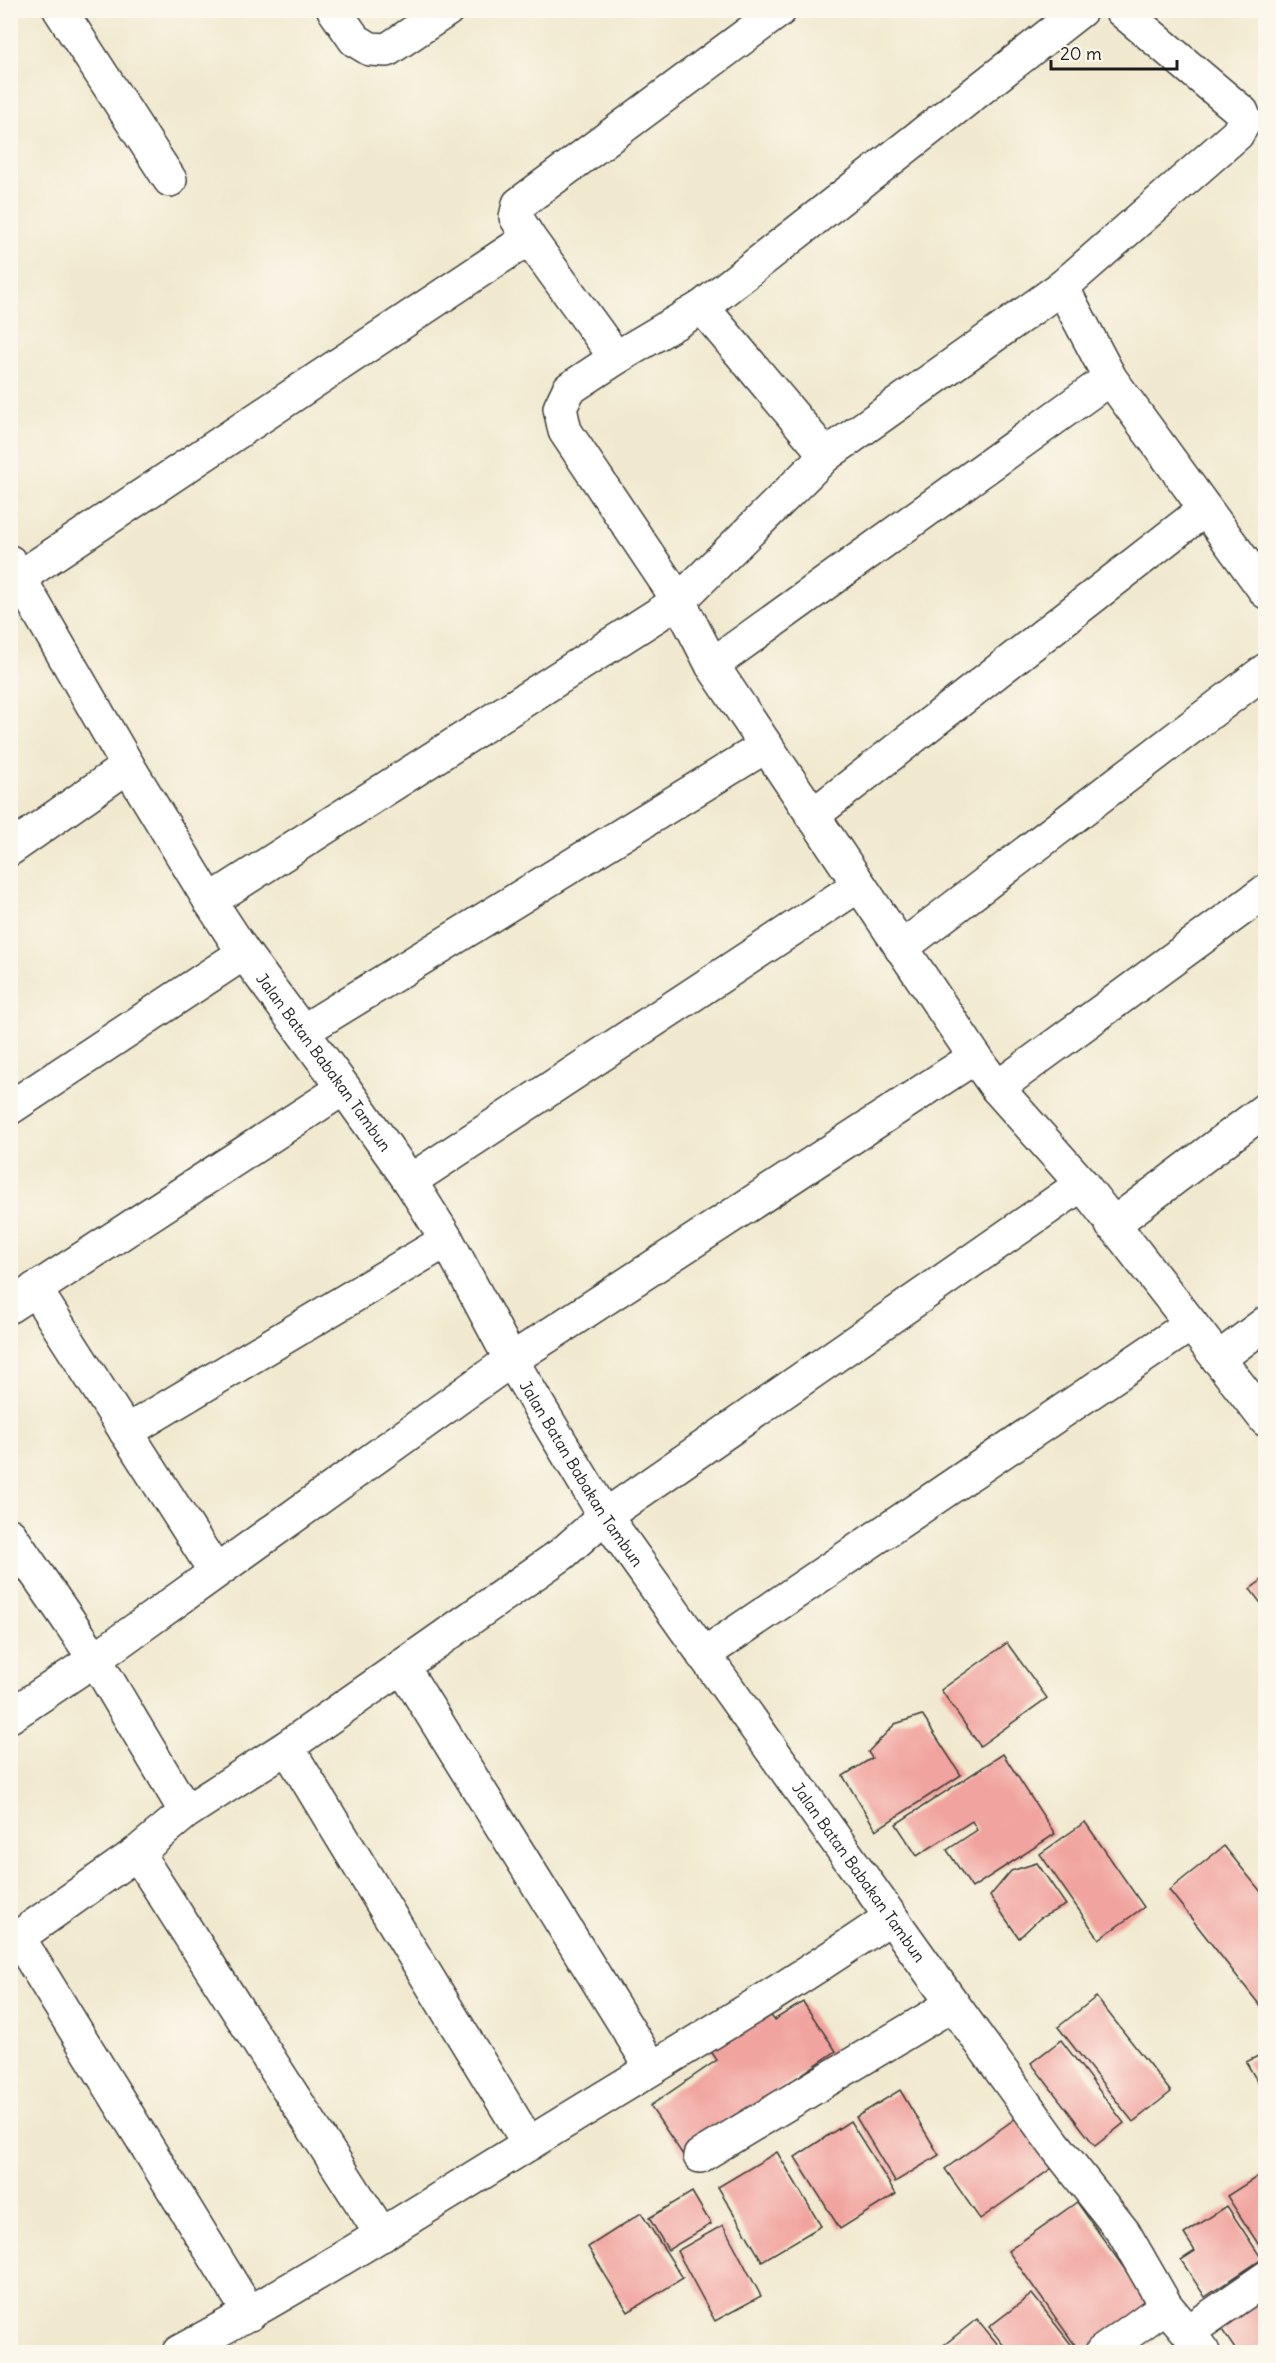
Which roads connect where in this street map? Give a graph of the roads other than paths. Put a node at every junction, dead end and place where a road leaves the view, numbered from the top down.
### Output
1 (60, 10) edge
2 (334, 10) edge
3 (447, 10) edge
4 (780, 10) edge
5 (1081, 10) edge
6 (1121, 10) edge
7 (170, 180) dead end
8 (529, 238) junction
9 (1062, 287) junction
10 (702, 307) junction
11 (616, 358) junction
12 (1110, 378) junction
13 (826, 454) junction
14 (1205, 509) junction
15 (15, 569) edge
16 (1266, 592) edge
17 (679, 601) junction
18 (712, 665) junction
19 (1266, 670) edge
20 (766, 746) junction
21 (128, 766) junction
22 (812, 816) junction
23 (10, 849) edge
24 (859, 885) junction
25 (1266, 891) edge
26 (210, 901) junction
27 (901, 948) junction
28 (244, 953) junction
29 (303, 1031) junction
30 (975, 1057) junction
31 (344, 1088) junction
32 (997, 1088) junction
33 (10, 1108) edge
34 (1266, 1109) edge
35 (410, 1181) junction
36 (1082, 1184) junction
37 (1112, 1225) junction
38 (447, 1240) junction
39 (23, 1298) edge
40 (1266, 1323) edge
41 (1191, 1324) junction
42 (1218, 1359) junction
43 (512, 1360) junction
44 (1266, 1420) edge
45 (126, 1432) junction
46 (605, 1516) junction
47 (10, 1535) edge
48 (215, 1571) junction
49 (703, 1655) junction
50 (95, 1659) junction
51 (402, 1666) junction
52 (10, 1716) edge
53 (287, 1747) junction
54 (186, 1812) junction
55 (137, 1853) junction
56 (891, 1917) junction
57 (14, 1940) edge
58 (953, 2004) junction
59 (652, 2068) junction
60 (529, 2144) junction
61 (700, 2156) dead end
62 (382, 2235) junction
63 (1266, 2278) edge
64 (1166, 2306) junction
65 (249, 2314) junction
66 (1196, 2342) edge
67 (179, 2352) edge
68 (1102, 2352) edge

1 - 7 street
2 - 3 street
4 - 8 street
5 - 10 street
6 - 9 street
8 - 11 street
8 - 15 street
9 - 12 street
9 - 13 street
10 - 11 street
10 - 13 street
11 - 17 street
12 - 14 street
12 - 18 street
13 - 17 street
14 - 16 street
14 - 22 street
15 - 21 street, Jalan Batan Babakan Tambun
17 - 18 street
17 - 26 street
18 - 20 street
19 - 27 street
20 - 22 street
20 - 29 street
21 - 23 street
21 - 26 street, Jalan Batan Babakan Tambun
22 - 24 street
24 - 27 street
24 - 35 street
25 - 32 street
26 - 28 street, Jalan Batan Babakan Tambun
27 - 30 street
28 - 29 street, Jalan Batan Babakan Tambun
28 - 33 street
29 - 31 street, Jalan Batan Babakan Tambun
30 - 32 street
30 - 43 street
31 - 35 street, Jalan Batan Babakan Tambun
31 - 39 street
32 - 36 street
34 - 37 street
35 - 38 street, Jalan Batan Babakan Tambun
36 - 37 street
36 - 46 street
37 - 41 street
38 - 43 street, Jalan Batan Babakan Tambun
38 - 45 street
39 - 45 street
40 - 42 street
41 - 42 street
41 - 49 street
42 - 44 street
43 - 46 street, Jalan Batan Babakan Tambun
43 - 48 street
45 - 48 street
46 - 49 street, Jalan Batan Babakan Tambun
46 - 51 street
47 - 50 street
48 - 50 street
49 - 56 street, Jalan Batan Babakan Tambun
50 - 52 street
50 - 54 street
51 - 53 street
51 - 59 street
53 - 54 street
53 - 60 street
54 - 55 street
55 - 57 street
55 - 62 street
56 - 58 street, Jalan Batan Babakan Tambun
56 - 59 street
57 - 65 street
58 - 61 street
58 - 64 street, Jalan Batan Babakan Tambun
59 - 60 street
60 - 62 street
62 - 65 street
63 - 66 street
64 - 66 street, Jalan Batan Babakan Tambun
64 - 68 street
65 - 67 street

